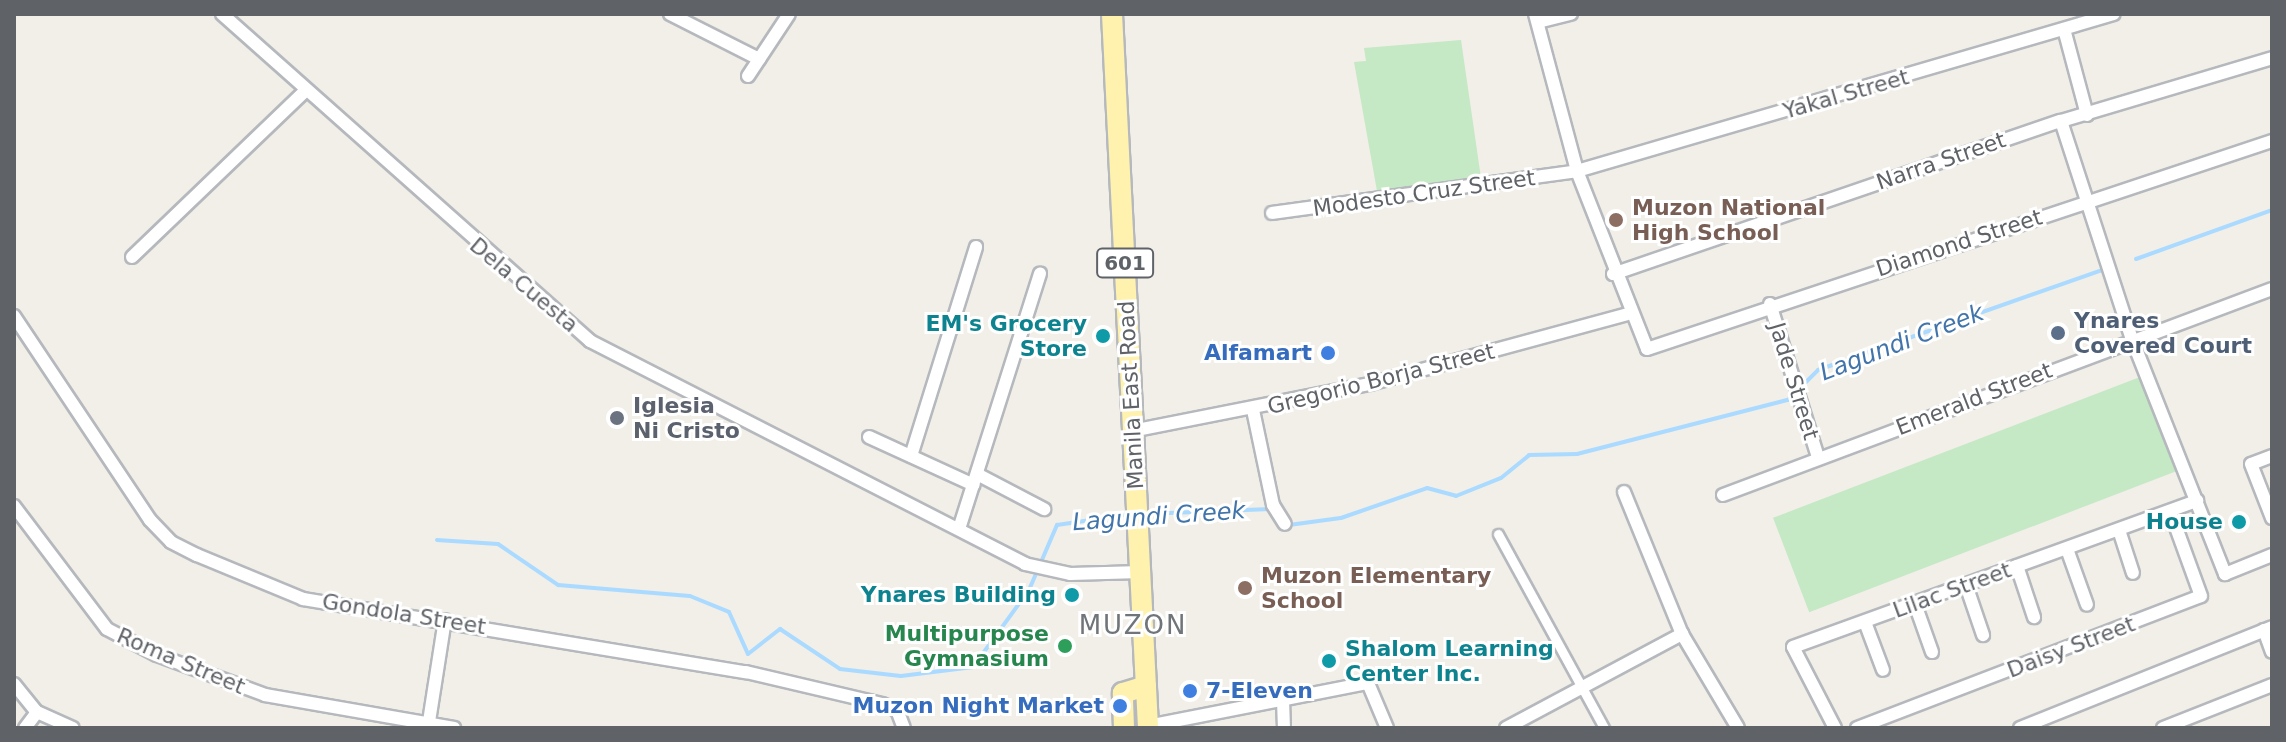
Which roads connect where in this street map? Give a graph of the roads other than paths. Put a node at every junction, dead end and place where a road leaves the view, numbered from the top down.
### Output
1 (222, 14) edge
2 (670, 14) edge
3 (789, 14) edge
4 (1112, 14) edge
5 (1571, 14) edge
6 (2114, 14) edge
7 (1537, 18) edge
8 (2064, 29) junction
9 (2272, 58) edge
10 (759, 59) junction
11 (748, 76) dead end
12 (305, 91) junction
13 (2087, 115) junction
14 (2061, 121) junction
15 (2272, 141) edge
16 (1577, 171) junction
17 (2088, 198) junction
18 (1272, 213) dead end
19 (976, 247) dead end
20 (132, 257) dead end
21 (1040, 274) dead end
22 (1613, 274) junction
23 (2272, 289) edge
24 (1770, 304) junction
25 (1627, 314) junction
26 (14, 316) edge
27 (2132, 339) junction
28 (1253, 410) junction
29 (1132, 431) junction
30 (869, 437) dead end
31 (911, 456) junction
32 (2272, 456) edge
33 (1818, 457) junction
34 (976, 480) junction
35 (1624, 492) dead end
36 (1723, 495) dead end
37 (2197, 501) junction
38 (14, 506) edge
39 (1044, 509) dead end
40 (2170, 511) junction
41 (2272, 518) edge
42 (1285, 524) dead end
43 (959, 529) junction
44 (2119, 530) junction
45 (1498, 534) dead end
46 (2067, 549) junction
47 (2272, 555) edge
48 (2017, 566) junction
49 (1141, 572) junction
50 (2133, 573) dead end
51 (1966, 585) junction
52 (1915, 604) junction
53 (2087, 605) dead end
54 (2034, 617) dead end
55 (445, 620) junction
56 (1865, 622) junction
57 (2268, 628) edge
58 (1682, 634) junction
59 (1983, 635) dead end
60 (1932, 652) dead end
61 (2272, 652) edge
62 (1883, 670) dead end
63 (14, 684) edge
64 (2272, 685) edge
65 (1146, 686) junction
66 (1578, 690) junction
67 (1283, 700) junction
68 (37, 712) junction
69 (428, 726) edge
70 (1148, 727) edge
71 (25, 728) edge
72 (73, 728) edge
73 (454, 728) edge
74 (904, 728) edge
75 (1124, 728) edge
76 (1284, 728) edge
77 (1387, 728) edge
78 (1506, 728) edge
79 (1604, 728) edge
80 (1738, 728) edge
81 (1835, 728) edge
82 (1857, 728) edge
83 (2020, 728) edge
84 (2163, 728) edge

1 - 12 street, Dela Cuesta
2 - 10 street
3 - 10 street
4 - 29 main road, Manila East Road / 601
5 - 7 street
6 - 8 street, Yakal Street
7 - 16 street
8 - 13 street
8 - 16 street, Yakal Street
9 - 13 street, Narra Street
10 - 11 street
12 - 20 street
12 - 43 street, Dela Cuesta
13 - 14 street, Narra Street
14 - 17 street
14 - 22 street, Narra Street
15 - 17 street, Diamond Street
16 - 18 street, Modesto Cruz Street
16 - 22 street
17 - 24 street, Diamond Street
17 - 27 street
19 - 31 street
21 - 34 street
22 - 25 street
23 - 27 street, Emerald Street
24 - 25 street, Diamond Street
24 - 33 street, Jade Street
25 - 28 street, Gregorio Borja Street
26 - 55 street, Gondola Street
27 - 33 street, Emerald Street
27 - 37 street
28 - 29 street, Gregorio Borja Street
28 - 42 street
29 - 49 main road, Manila East Road / 601
30 - 31 street
31 - 34 street
32 - 41 street
33 - 36 street, Emerald Street
34 - 39 street
34 - 43 street
35 - 58 street
37 - 40 street, Lilac Street
37 - 47 street
38 - 69 street, Roma Street
40 - 44 street, Lilac Street
40 - 82 street, Daisy Street
43 - 49 street, Dela Cuesta
44 - 46 street, Lilac Street
44 - 50 street
45 - 66 street
46 - 48 street, Lilac Street
46 - 53 street
48 - 51 street, Lilac Street
48 - 54 street
49 - 65 main road, Manila East Road / 601
51 - 52 street, Lilac Street
51 - 59 street
52 - 56 street, Lilac Street
52 - 60 street
55 - 69 street
55 - 74 street, Gondola Street
56 - 62 street
56 - 81 street, Lilac Street
57 - 61 street
57 - 83 street
58 - 66 street
58 - 80 street
63 - 68 street
64 - 84 street
65 - 70 main road, Manila East Road / 601
65 - 75 main road
66 - 78 street
66 - 79 street
67 - 70 street
67 - 76 street
67 - 77 street
68 - 71 street
68 - 72 street
69 - 73 street, Roma Street

